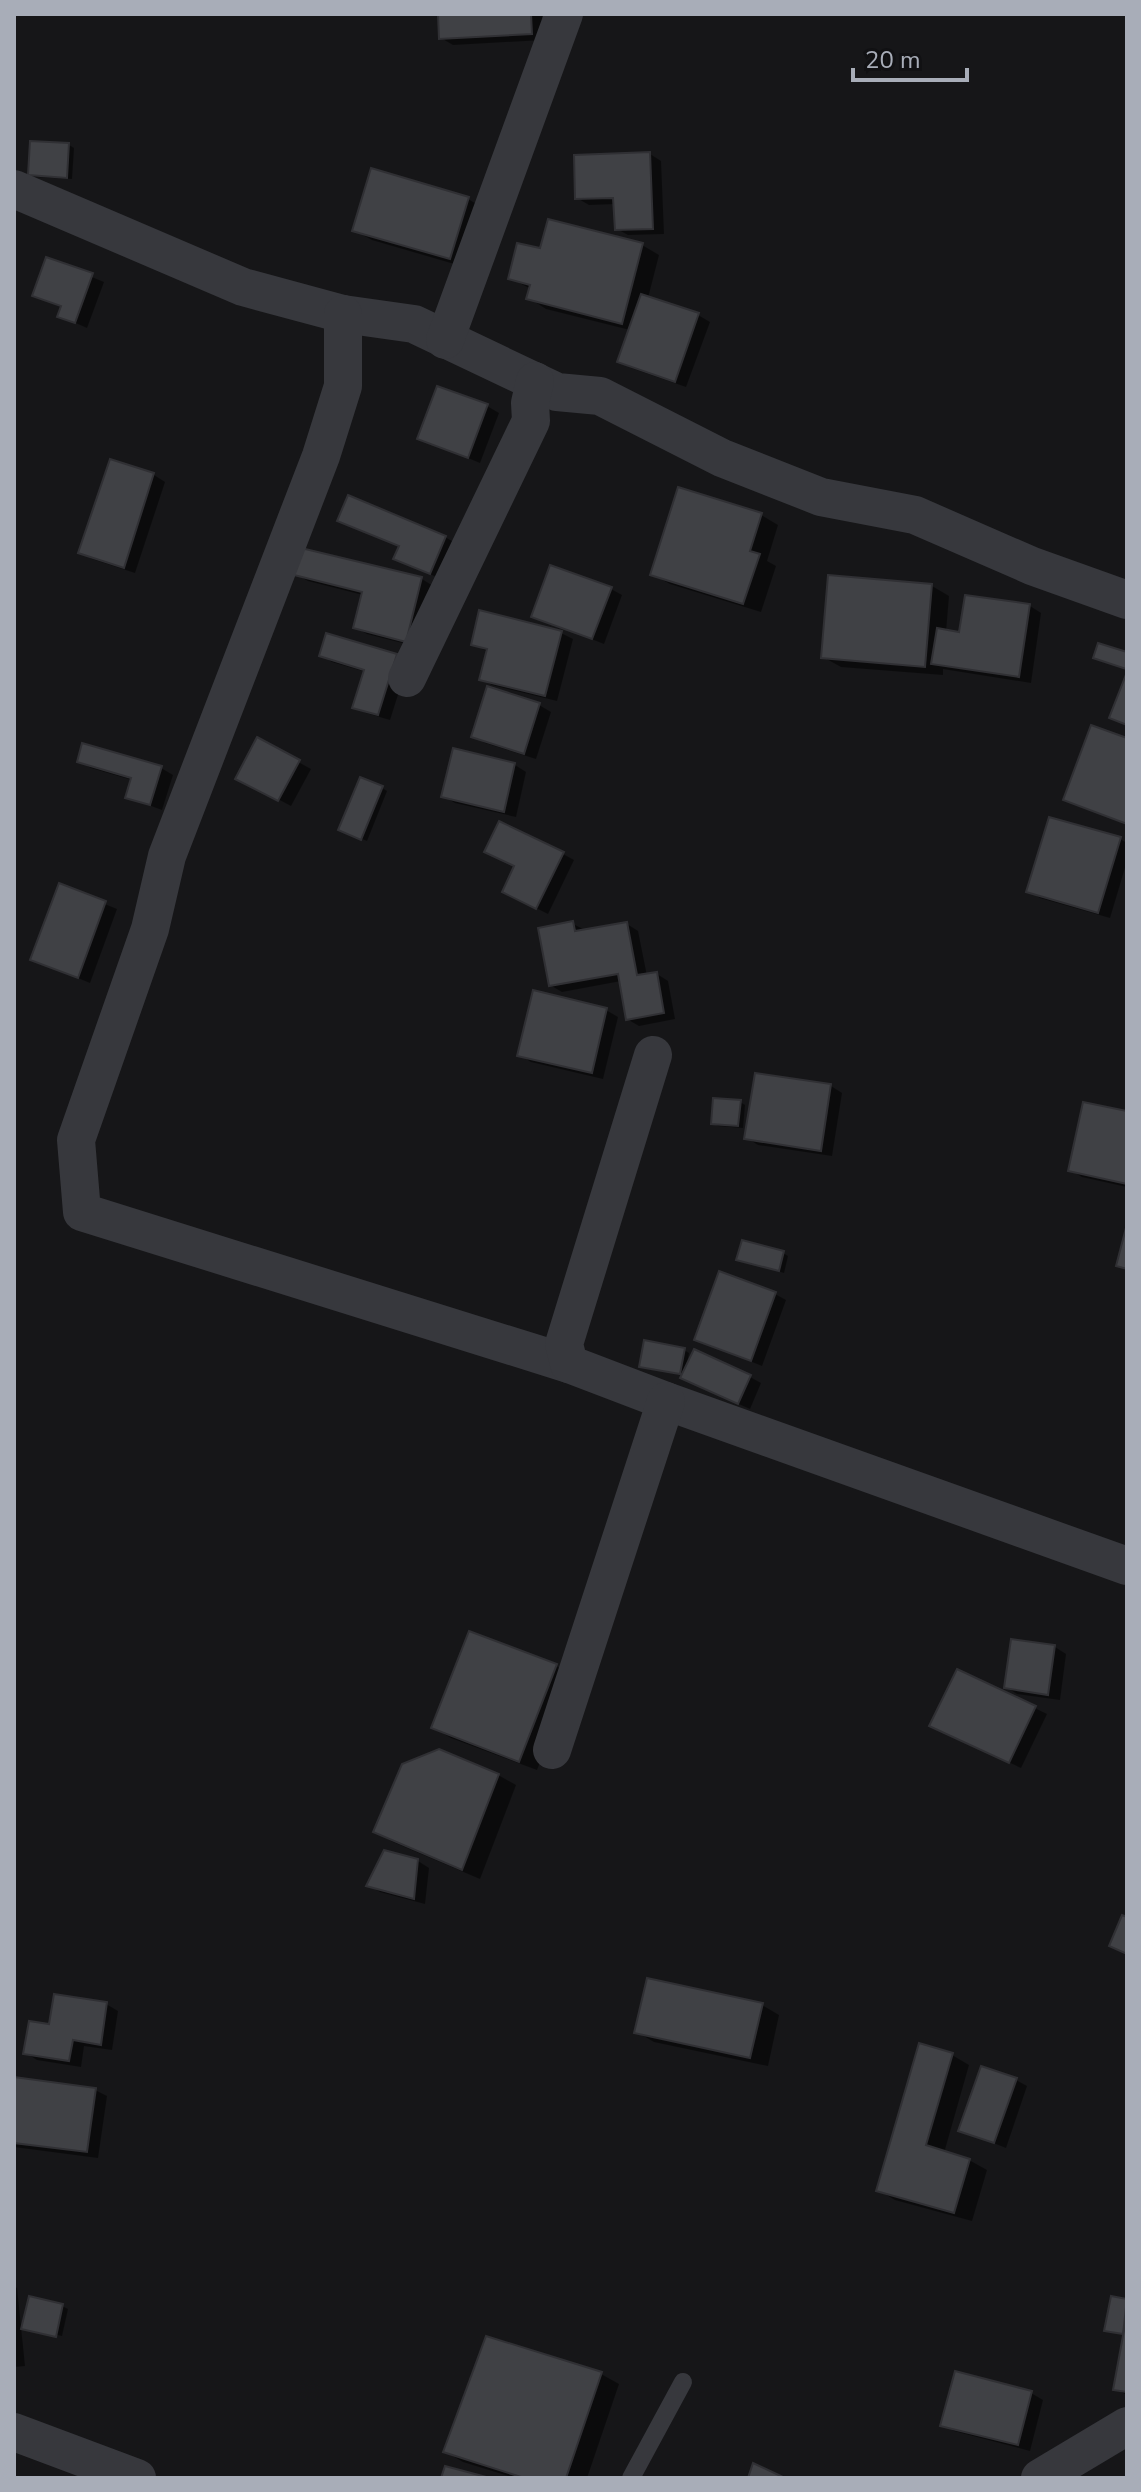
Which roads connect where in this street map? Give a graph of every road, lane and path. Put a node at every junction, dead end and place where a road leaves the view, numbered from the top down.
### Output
1 (564, 14) edge
2 (14, 189) edge
3 (343, 314) junction
4 (445, 340) junction
5 (535, 381) junction
6 (1127, 600) edge
7 (407, 678) dead end
8 (653, 1055) dead end
9 (569, 1364) junction
10 (666, 1401) junction
11 (1127, 1566) edge
12 (552, 1750) dead end
13 (683, 2382) dead end
14 (1127, 2426) edge
15 (14, 2432) edge
16 (137, 2478) edge
17 (631, 2478) edge
18 (1040, 2478) edge

1 - 4 street
2 - 3 street
3 - 4 street
3 - 9 street
4 - 5 street
5 - 6 street
5 - 7 street
8 - 9 street
9 - 10 street
10 - 11 street
10 - 12 street
13 - 17 lane
14 - 18 street
15 - 16 street

